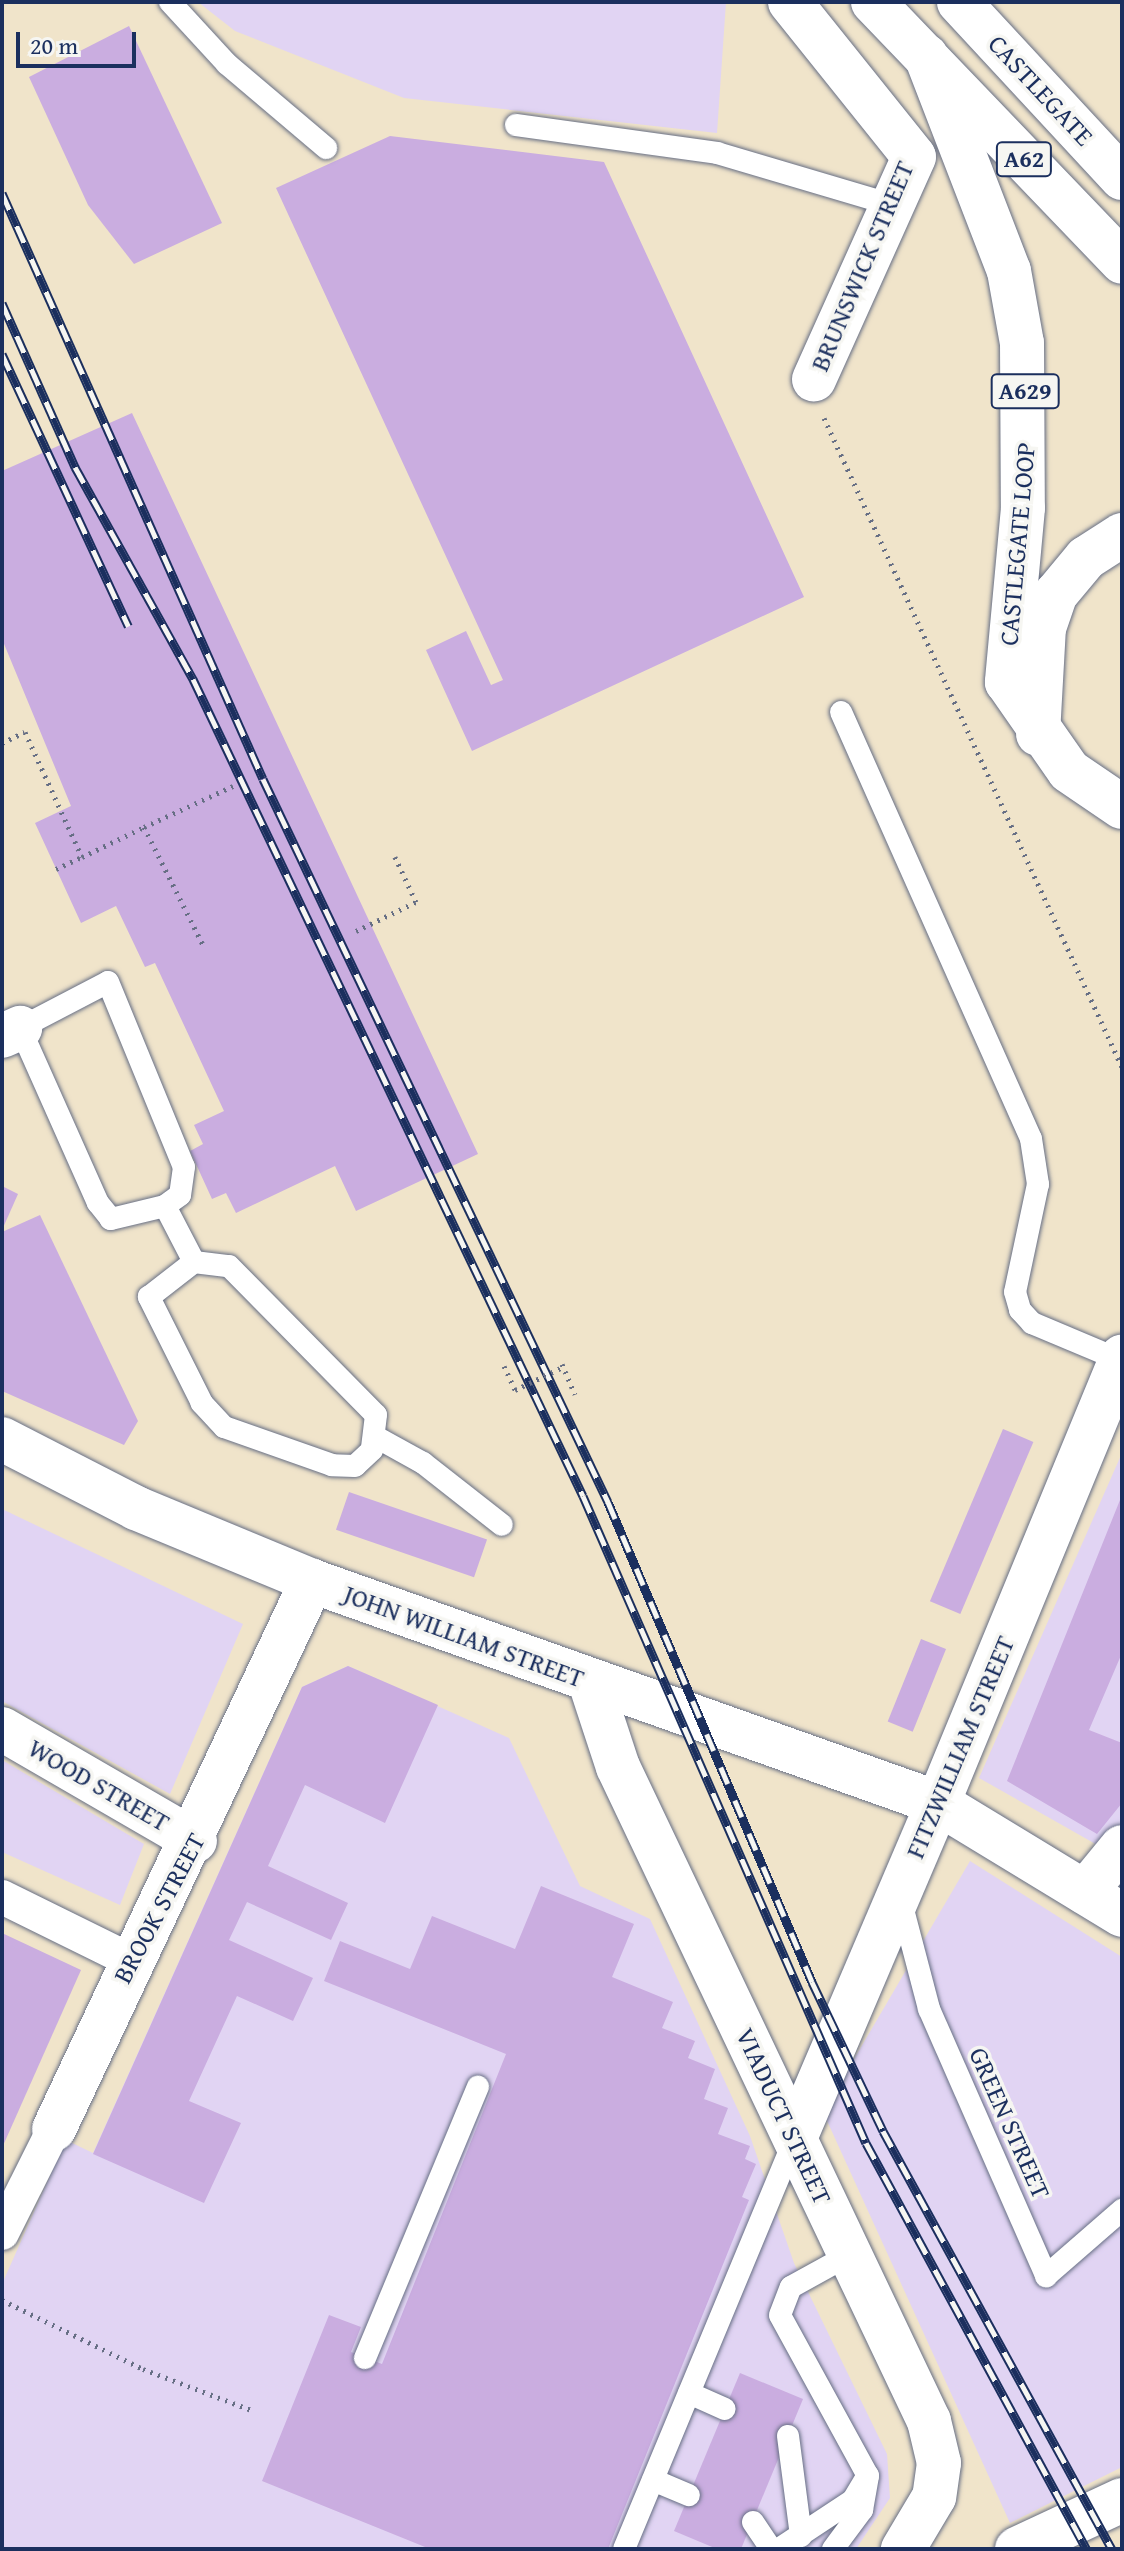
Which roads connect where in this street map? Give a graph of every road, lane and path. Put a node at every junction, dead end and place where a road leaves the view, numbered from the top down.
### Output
1 (170, 2) edge
2 (790, 2) edge
3 (873, 2) edge
4 (959, 2) edge
5 (926, 56) junction
6 (516, 125) dead end
7 (326, 148) dead end
8 (1122, 178) edge
9 (893, 205) junction
10 (1122, 262) edge
11 (814, 380) joint
12 (1122, 535) edge
13 (841, 712) dead end
14 (1038, 734) junction
15 (2, 743) edge
16 (233, 786) dead end
17 (1122, 807) edge
18 (144, 827) junction
19 (82, 857) junction
20 (395, 857) dead end
21 (56, 869) dead end
22 (356, 931) dead end
23 (204, 947) dead end
24 (11, 1032) edge
25 (1122, 1067) edge
26 (165, 1206) junction
27 (194, 1262) junction
28 (1121, 1358) edge
29 (504, 1366) dead end
30 (575, 1394) dead end
31 (376, 1437) junction
32 (2, 1439) edge
33 (502, 1525) dead end
34 (312, 1581) junction
35 (590, 1682) junction
36 (2, 1729) edge
37 (938, 1803) junction
38 (195, 1841) junction
39 (1122, 1847) edge
40 (1085, 1892) junction
41 (899, 1894) junction
42 (2, 1897) edge
43 (1122, 1915) edge
44 (130, 1960) junction
45 (478, 2087) dead end
46 (54, 2129) joint
47 (795, 2138) junction
48 (1122, 2210) edge
49 (2, 2233) edge
50 (849, 2255) junction
51 (2, 2300) edge
52 (365, 2358) dead end
53 (689, 2393) junction
54 (725, 2409) dead end
55 (254, 2411) dead end
56 (788, 2436) dead end
57 (868, 2476) junction
58 (653, 2480) junction
59 (689, 2495) dead end
60 (1122, 2500) edge
61 (753, 2522) dead end
62 (801, 2536) junction
63 (910, 2540) edge
64 (624, 2549) edge
65 (771, 2549) edge
66 (779, 2549) edge
67 (833, 2549) edge
68 (1017, 2549) edge

1 - 7 lane
2 - 9 main road, BRUNSWICK STREET
3 - 5 main road, A62
4 - 8 main road, CASTLEGATE / A62
5 - 10 main road, A62
5 - 14 main road, CASTLEGATE LOOP / A629
6 - 9 lane
9 - 11 main road, BRUNSWICK STREET
11 - 25 path
12 - 14 main road
13 - 28 lane
14 - 17 main road, CASTLEGATE LOOP
15 - 19 path
16 - 18 path
18 - 19 path
18 - 23 path
19 - 21 path
20 - 22 path
24 - 26 lane
24 - 26 lane
26 - 27 lane
27 - 31 lane
27 - 31 lane
28 - 37 main road, FITZWILLIAM STREET
29 - 30 path, bridge
31 - 33 lane
32 - 34 main road, JOHN WILLIAM STREET
34 - 35 main road, JOHN WILLIAM STREET
34 - 38 main road, BROOK STREET
35 - 37 main road, JOHN WILLIAM STREET
35 - 47 main road, VIADUCT STREET
36 - 38 main road, WOOD STREET
37 - 40 main road, JOHN WILLIAM STREET
37 - 41 main road, FITZWILLIAM STREET
38 - 44 main road, BROOK STREET
39 - 40 main road
40 - 43 main road, JOHN WILLIAM STREET
41 - 47 main road, FITZWILLIAM STREET
41 - 48 lane, GREEN STREET
42 - 44 street
44 - 46 main road, BROOK STREET
45 - 52 lane
46 - 49 street, BROOK STREET
47 - 50 main road, VIADUCT STREET
47 - 53 lane
50 - 57 lane
50 - 63 main road, VIADUCT STREET
51 - 55 path
53 - 54 lane
53 - 58 lane
56 - 62 lane
57 - 62 lane
57 - 67 lane
58 - 59 lane
58 - 64 lane
60 - 68 main road
61 - 65 lane
62 - 66 lane

